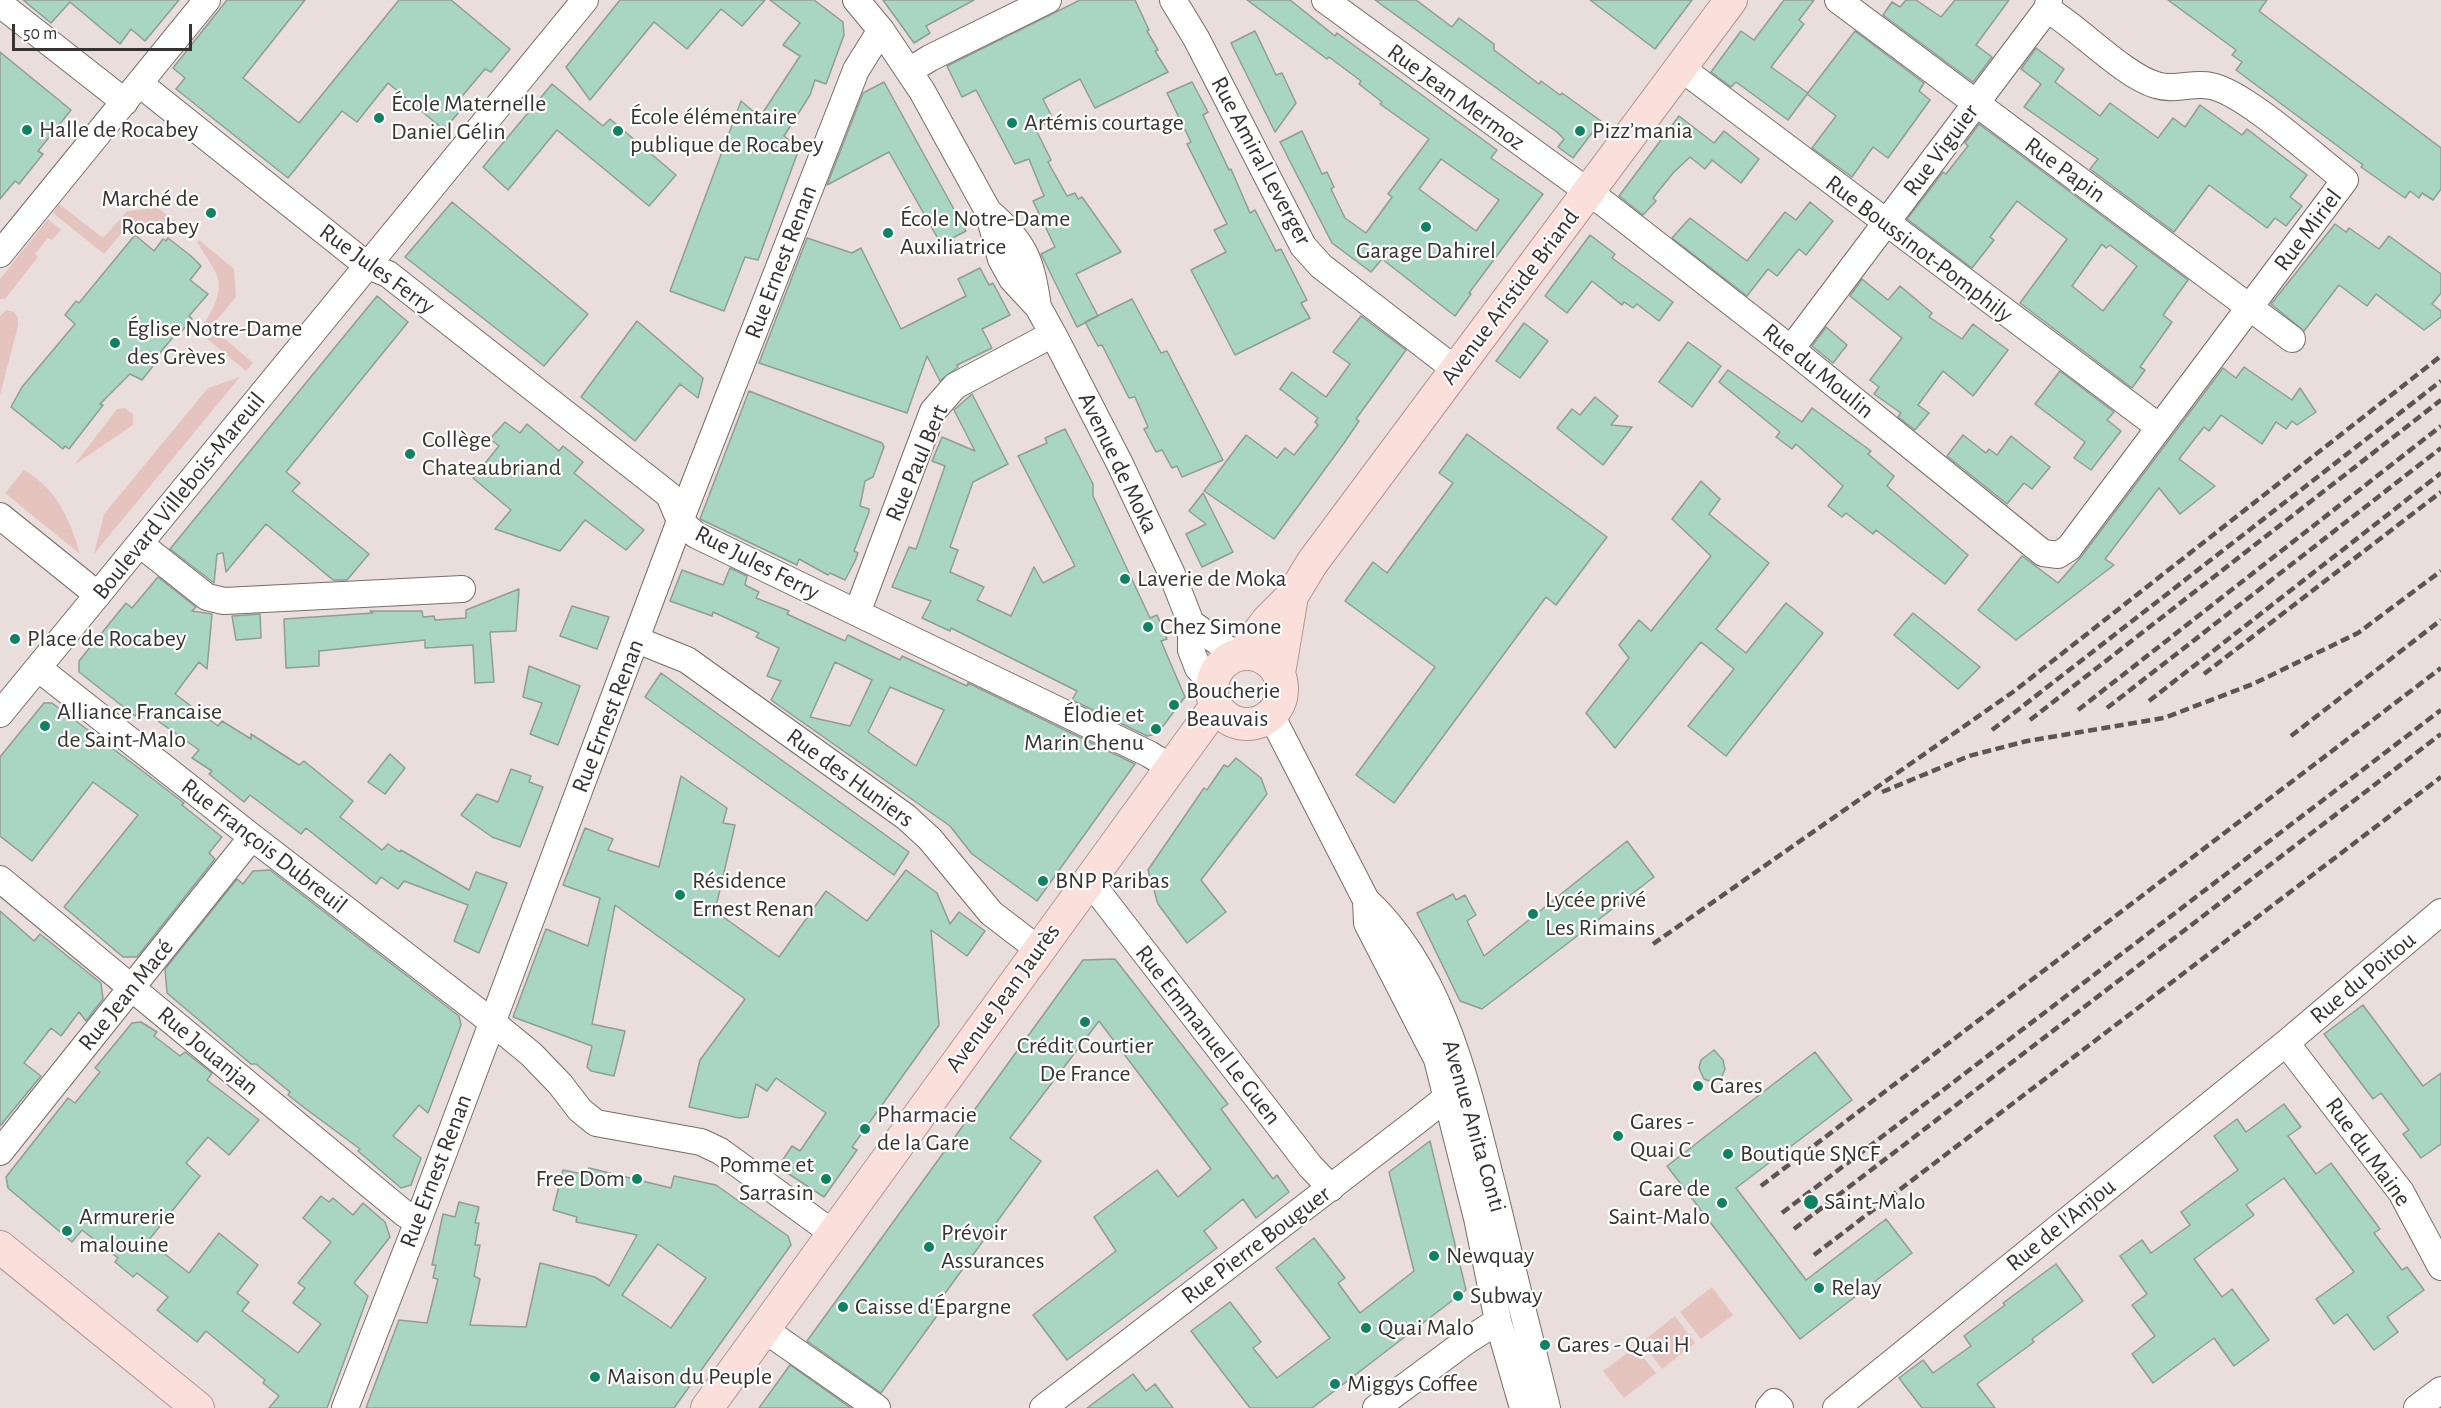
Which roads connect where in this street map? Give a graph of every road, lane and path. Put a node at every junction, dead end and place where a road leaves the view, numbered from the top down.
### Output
1 (207, 0) edge
2 (585, 0) edge
3 (856, 0) edge
4 (1048, 0) edge
5 (1173, 0) edge
6 (1325, 0) edge
7 (1838, 0) edge
8 (0, 4) edge
9 (1720, 4) edge
10 (2048, 4) edge
11 (881, 30) junction
12 (1681, 68) junction
13 (909, 71) junction
14 (132, 93) junction
15 (1976, 104) junction
16 (1588, 192) junction
17 (1885, 224) junction
18 (0, 254) edge
19 (368, 266) junction
20 (2250, 307) junction
21 (1053, 334) junction
22 (2292, 339) dead end
23 (1791, 349) junction
24 (1456, 370) junction
25 (2159, 427) junction
26 (0, 516) edge
27 (680, 521) junction
28 (140, 544) junction
29 (2043, 553) joint
30 (462, 589) dead end
31 (98, 595) junction
32 (1292, 596) junction
33 (857, 613) junction
34 (1191, 623) junction
35 (637, 639) junction
36 (1239, 654) junction
37 (38, 668) junction
38 (1279, 673) junction
39 (1214, 695) junction
40 (0, 714) edge
41 (1271, 715) junction
42 (1172, 768) junction
43 (252, 837) junction
44 (0, 879) edge
45 (1087, 882) junction
46 (1366, 900) junction
47 (2441, 912) edge
48 (1038, 949) junction
49 (133, 988) junction
50 (492, 1022) junction
51 (2286, 1043) junction
52 (1463, 1076) junction
53 (1446, 1098) junction
54 (0, 1152) edge
55 (1331, 1188) junction
56 (418, 1221) junction
57 (834, 1234) junction
58 (0, 1247) edge
59 (2441, 1267) edge
60 (1498, 1321) junction
61 (765, 1330) junction
62 (2441, 1390) edge
63 (198, 1408) edge
64 (345, 1408) edge
65 (708, 1408) edge
66 (877, 1408) edge
67 (1043, 1408) edge
68 (1376, 1408) edge
69 (1523, 1408) edge
70 (1547, 1408) edge
71 (1836, 1408) edge
72 (2416, 1408) edge

1 - 14 street
2 - 19 street, Boulevard Villebois-Mareuil
3 - 11 street, Avenue de Moka
4 - 13 street
5 - 24 street, Rue Amiral Leverger
6 - 16 street, Rue Jean Mermoz
7 - 15 street, Rue Papin
8 - 14 street, Rue Jules Ferry
9 - 12 main road, Avenue Aristide Briand
10 - 15 street, Rue Viguier
10 - 20 street, Rue Miriel
11 - 13 street, Avenue de Moka
11 - 27 street, Rue Ernest Renan
12 - 16 main road, Avenue Aristide Briand
12 - 17 street, Rue Boussinot-Pomphily
13 - 21 street, Avenue de Moka
14 - 18 street
14 - 19 street, Rue Jules Ferry
15 - 17 street, Rue Viguier
15 - 20 street, Rue Papin
16 - 23 street, Rue du Moulin
16 - 24 main road, Avenue Aristide Briand
17 - 23 street, Rue Viguier
17 - 25 street, Rue Boussinot-Pomphily
19 - 27 street, Rue Jules Ferry
19 - 28 street, Boulevard Villebois-Mareuil
20 - 22 street, Rue Papin
20 - 25 street, Rue Miriel
21 - 33 street, Rue Paul Bert
21 - 34 street, Avenue de Moka
23 - 29 street, Rue du Moulin
24 - 32 main road, Avenue Aristide Briand
25 - 29 street, Rue Miriel
26 - 31 street
27 - 33 street, Rue Jules Ferry
27 - 35 street, Rue Ernest Renan
28 - 30 street
28 - 31 street, Boulevard Villebois-Mareuil
31 - 37 street, Boulevard Villebois-Mareuil
32 - 36 main road, Avenue Aristide Briand
32 - 38 main road, Avenue Aristide Briand
33 - 42 street, Rue Jules Ferry
34 - 36 street
34 - 39 street, Avenue de Moka
35 - 48 street, Rue des Huniers
35 - 50 street, Rue Ernest Renan
36 - 38 main road
36 - 39 main road
37 - 40 street, Boulevard Villebois-Mareuil
37 - 43 street, Rue François Dubreuil
38 - 41 main road
39 - 41 main road
39 - 42 main road, Avenue Jean Jaurès
41 - 46 street, Avenue Anita Conti
42 - 45 main road, Avenue Jean Jaurès
43 - 49 street, Rue Jean Macé
43 - 50 street, Rue François Dubreuil
44 - 49 street, Rue Jouanjan
45 - 48 main road, Avenue Jean Jaurès
45 - 55 street, Rue Emmanuel Le Guen
46 - 52 street, Avenue Anita Conti
46 - 53 street, Avenue Anita Conti
47 - 51 street, Rue du Poitou
48 - 57 main road, Avenue Jean Jaurès
49 - 54 street, Rue Jean Macé
49 - 56 street, Rue Jouanjan
50 - 56 street, Rue Ernest Renan
50 - 57 street, Rue François Dubreuil
51 - 59 street, Rue du Maine
51 - 71 street, Rue de l'Anjou
52 - 53 street, Rue Pierre Bouguer
52 - 70 street, Avenue Anita Conti
53 - 55 street, Rue Pierre Bouguer
53 - 60 street, Avenue Anita Conti
55 - 67 street, Rue Pierre Bouguer
56 - 64 street, Rue Ernest Renan
57 - 61 main road, Avenue Jean Jaurès
58 - 63 main road
60 - 68 street
60 - 69 street, Avenue Anita Conti
61 - 65 main road, Avenue Jean Jaurès
61 - 66 street
62 - 72 street

